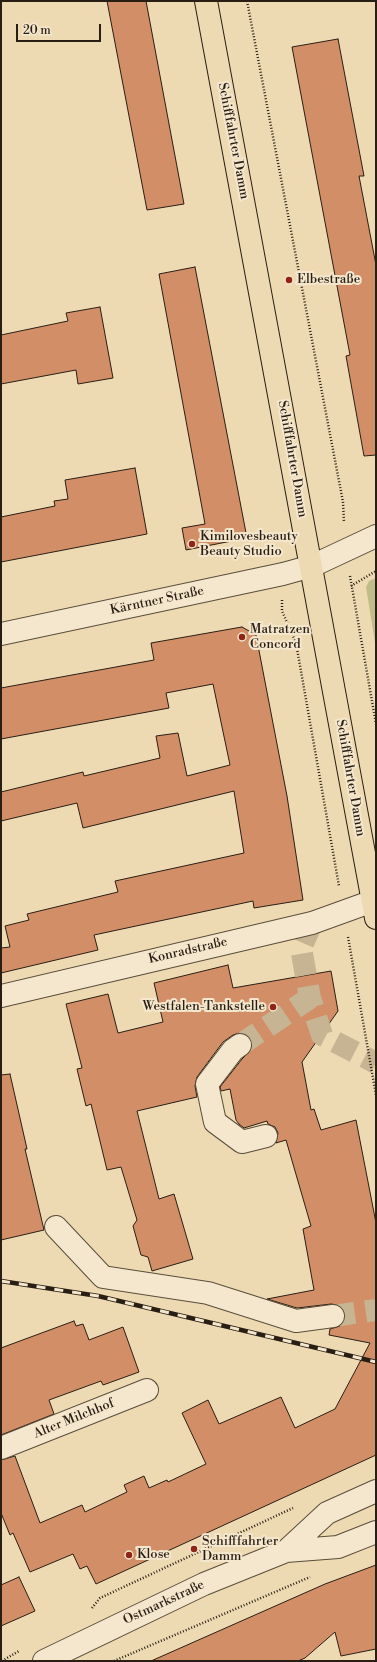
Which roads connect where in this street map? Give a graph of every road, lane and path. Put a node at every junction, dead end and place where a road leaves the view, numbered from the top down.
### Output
1 (206, 1) edge
2 (247, 1) edge
3 (376, 536) edge
4 (346, 551) junction
5 (312, 566) junction
6 (376, 571) edge
7 (351, 586) junction
8 (1, 634) edge
9 (376, 724) edge
10 (374, 910) edge
11 (1, 996) edge
12 (240, 1045) tunnel mouth
13 (266, 1136) dead end
14 (56, 1227) dead end
15 (333, 1316) tunnel mouth
16 (147, 1390) dead end
17 (1, 1448) edge
18 (376, 1491) edge
19 (298, 1505) dead end
20 (376, 1532) edge
21 (286, 1551) junction
22 (314, 1575) dead end
23 (90, 1611) dead end
24 (20, 1651) dead end
25 (2, 1661) edge
26 (44, 1661) edge
27 (114, 1661) edge

1 - 5 main road, Schifffahrter Damm
2 - 4 path
3 - 4 street, Kärntner Straße
4 - 5 street, Kärntner Straße
4 - 7 path
5 - 8 street, Kärntner Straße
5 - 10 main road, Schifffahrter Damm
6 - 7 path
7 - 9 path
10 - 11 street, Konradstraße
12 - 13 street
14 - 15 street
16 - 17 street, Alter Milchhof
18 - 21 street, Ostmarkstraße
19 - 23 path
20 - 21 street, Ostmarkstraße
21 - 26 street, Ostmarkstraße
22 - 27 path
24 - 25 path

